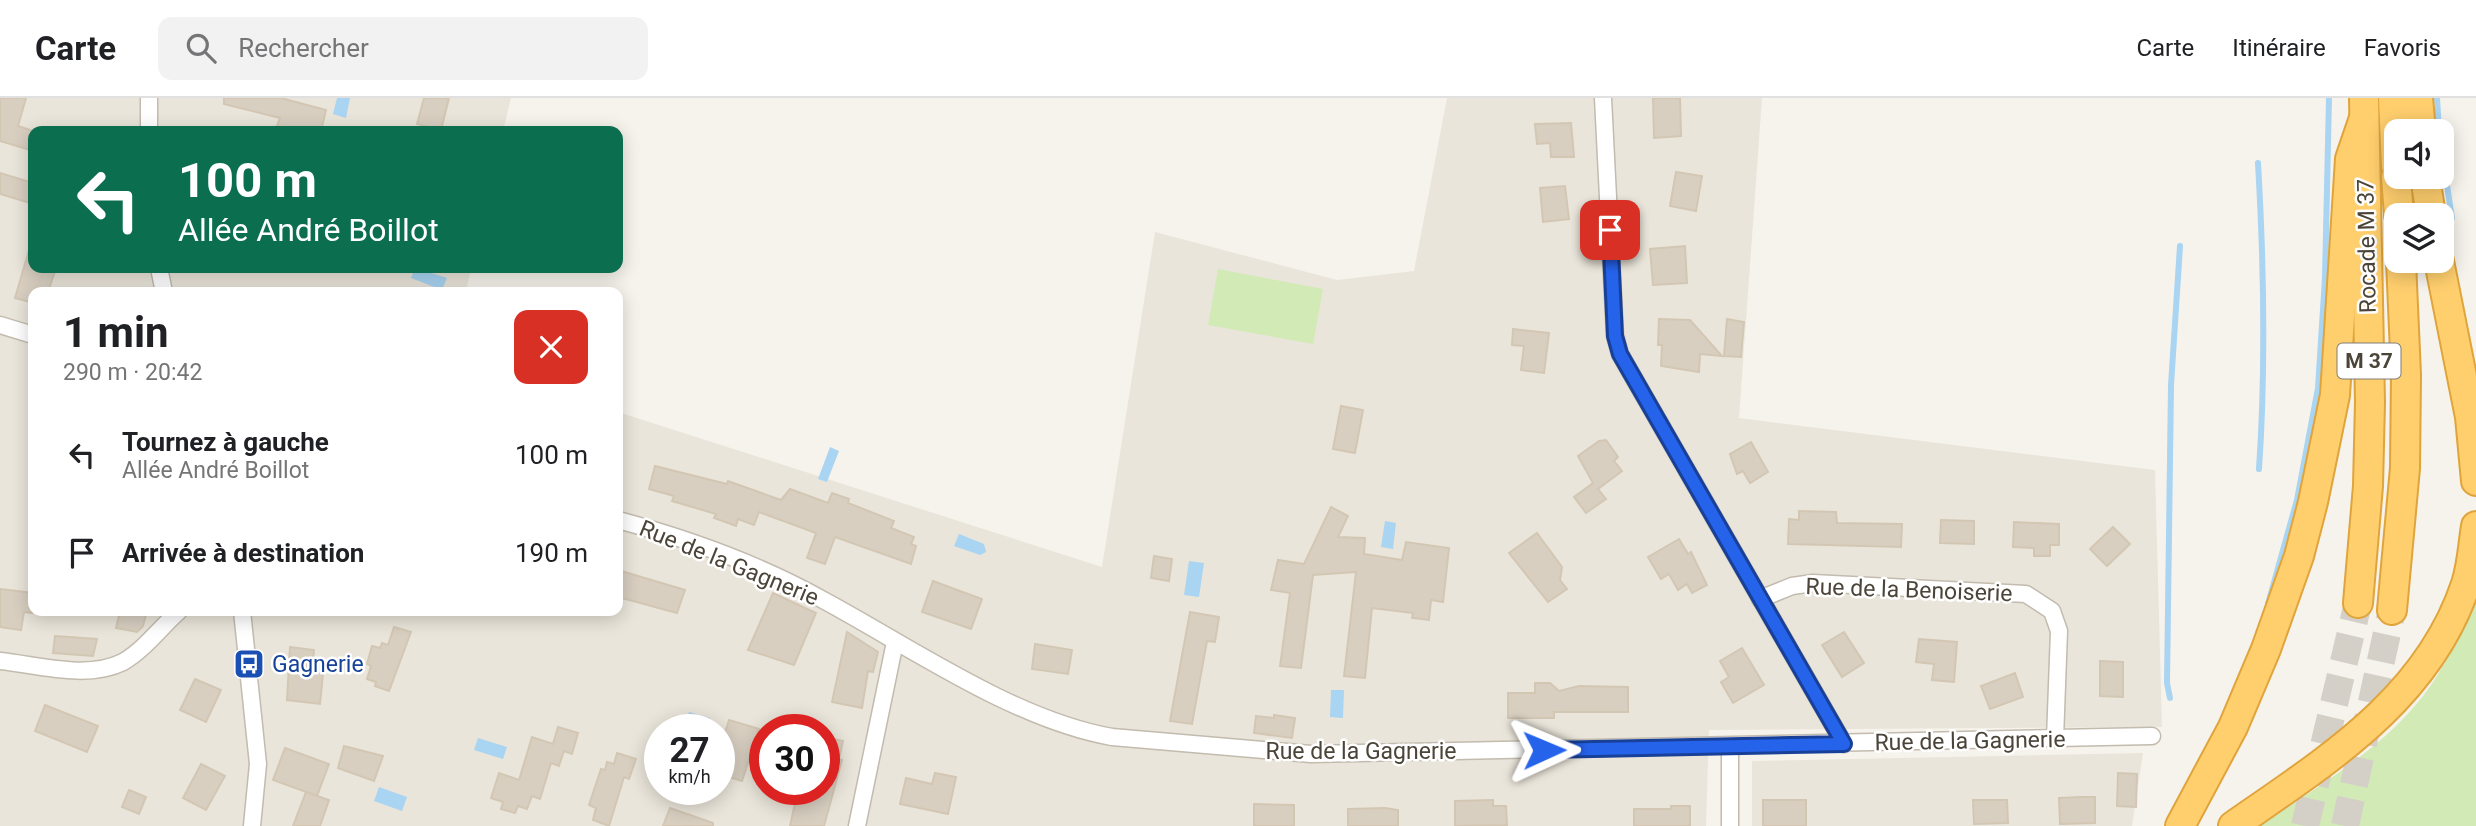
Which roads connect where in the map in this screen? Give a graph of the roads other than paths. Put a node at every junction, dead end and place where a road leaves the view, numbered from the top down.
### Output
1 (149, 98) edge
2 (1604, 98) edge
3 (2393, 98) edge
4 (2418, 98) edge
5 (2364, 108) edge
6 (2394, 119) edge
7 (2420, 119) edge
8 (149, 126) edge
9 (2401, 273) edge
10 (2441, 273) edge
11 (0, 324) edge
12 (28, 333) edge
13 (2476, 481) edge
14 (623, 521) edge
15 (2476, 526) edge
16 (1760, 599) junction
17 (2358, 603) tunnel mouth
18 (2392, 610) tunnel mouth
19 (174, 616) edge
20 (243, 616) edge
21 (895, 642) junction
22 (0, 660) edge
23 (2152, 736) dead end
24 (2055, 739) junction
25 (1844, 744) junction
26 (1730, 747) junction
27 (252, 826) edge
28 (857, 826) edge
29 (1730, 826) edge
30 (2180, 826) edge
31 (2232, 826) edge

1 - 8 street
2 - 16 street
3 - 6 highway, Rocade M 37
4 - 7 highway
5 - 17 highway, Rocade M 37 / M 37
5 - 30 highway
9 - 18 highway, Rocade M 37 / M 37
10 - 13 highway
11 - 12 street
14 - 21 street, Rue de la Gagnerie
15 - 31 highway
16 - 24 street, Rue de la Benoiserie
16 - 25 street
19 - 22 street
20 - 27 street
21 - 26 street, Rue de la Gagnerie
21 - 28 street
23 - 24 street, Rue de la Gagnerie
24 - 25 street, Rue de la Gagnerie
25 - 26 street, Rue de la Gagnerie
26 - 29 street

